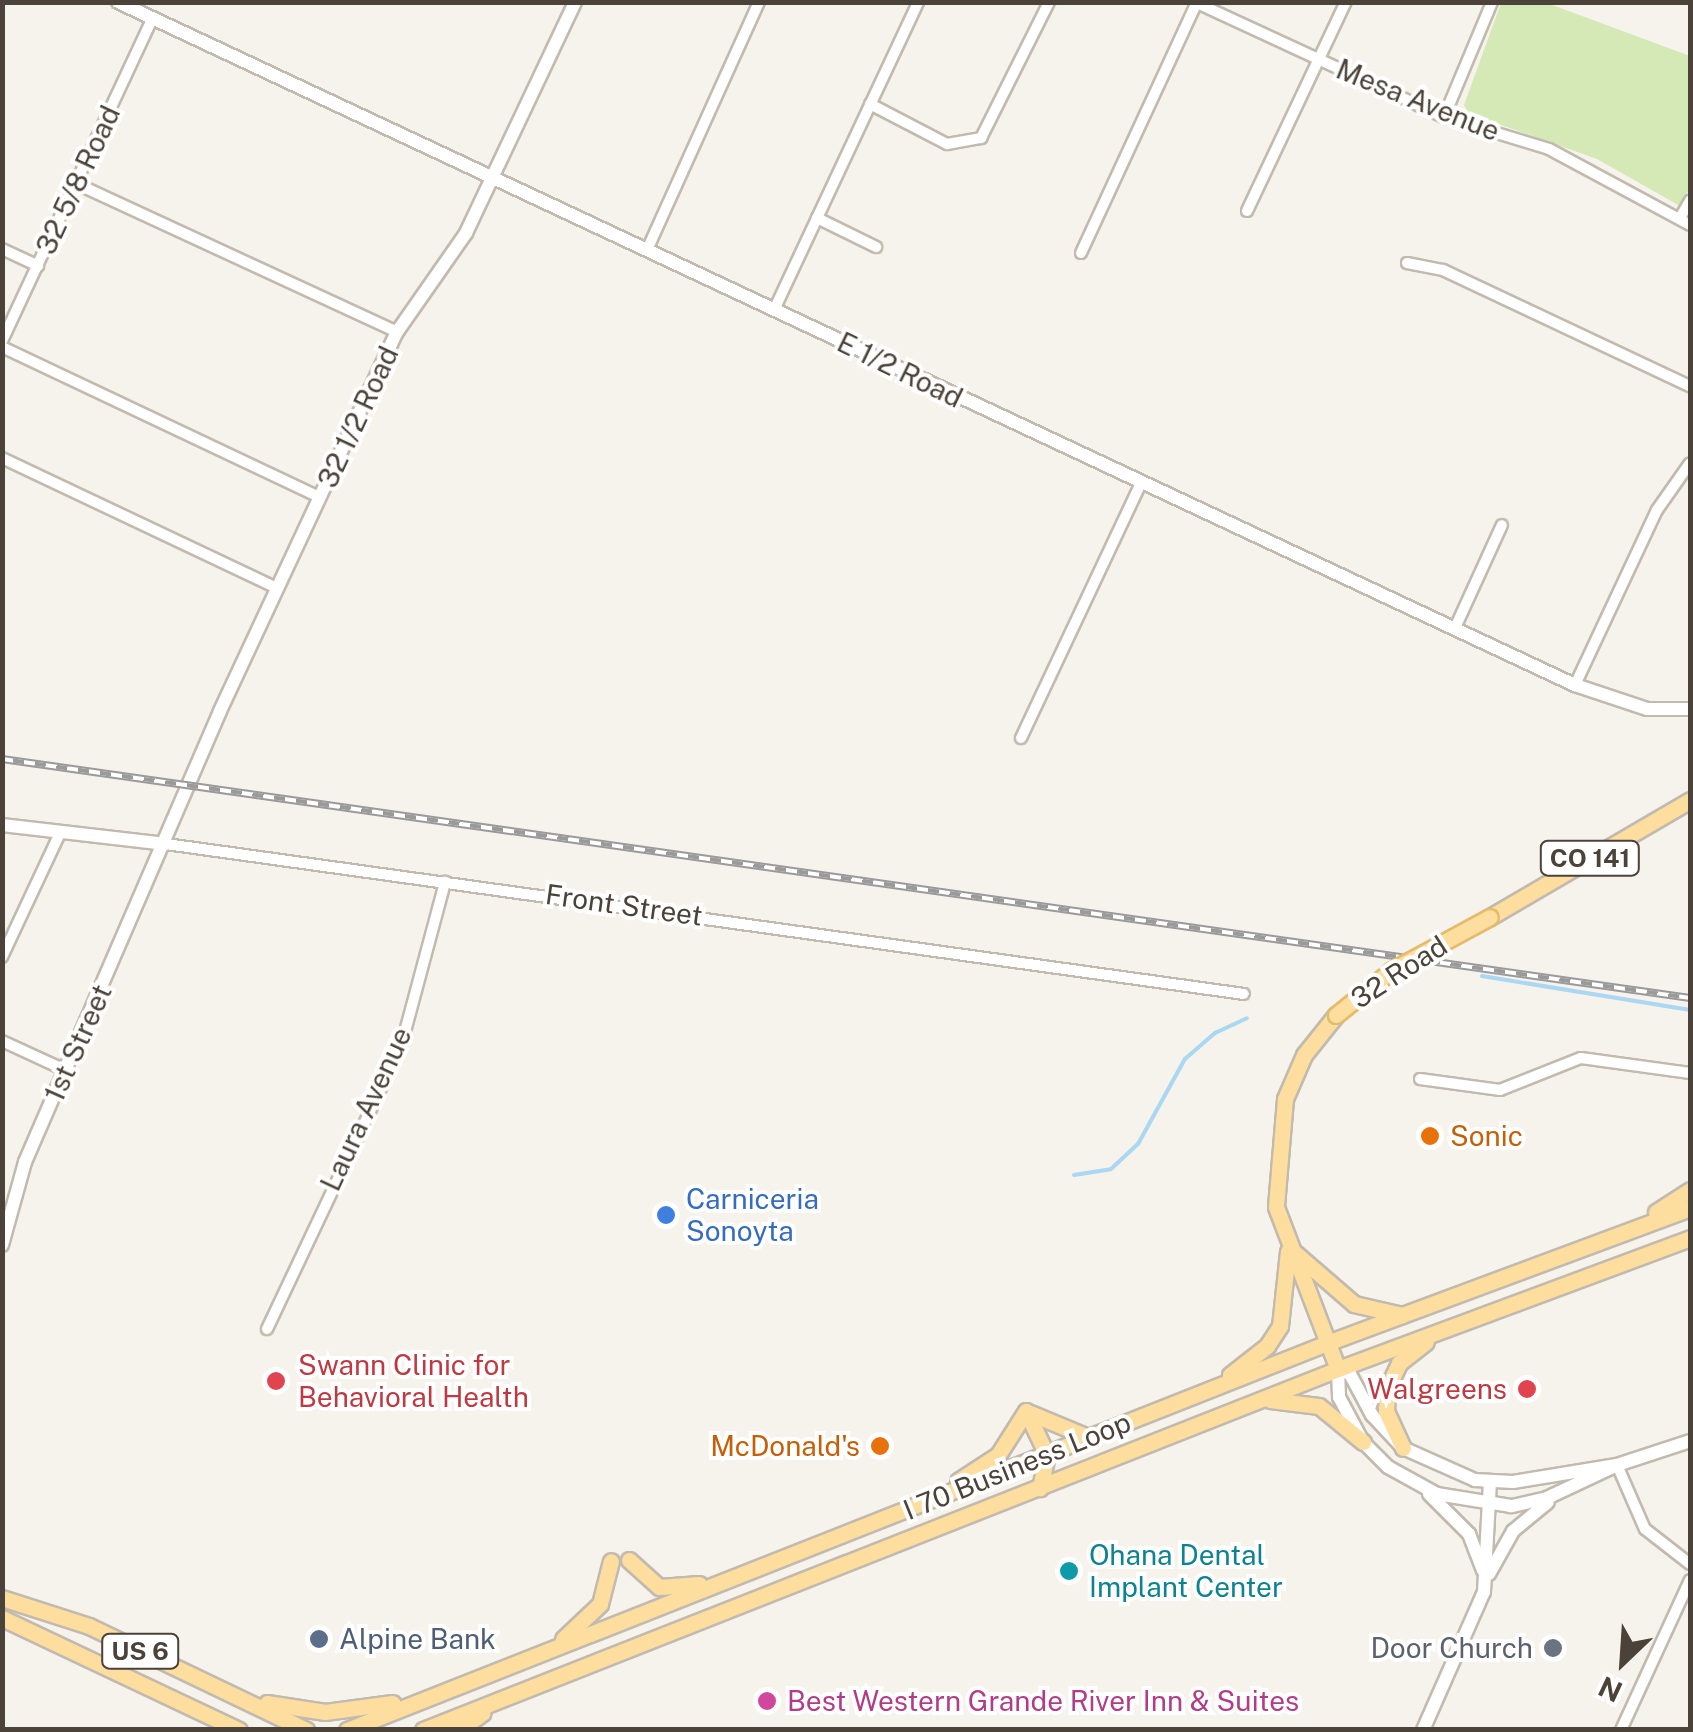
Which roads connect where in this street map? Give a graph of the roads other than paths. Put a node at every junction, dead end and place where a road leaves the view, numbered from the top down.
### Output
1 (118, 2) edge
2 (576, 2) edge
3 (758, 2) edge
4 (918, 2) edge
5 (1049, 2) edge
6 (1346, 2) edge
7 (1492, 2) edge
8 (1197, 3) edge
9 (152, 19) junction
10 (1320, 61) junction
11 (870, 104) junction
12 (1444, 117) junction
13 (492, 179) junction
14 (77, 184) junction
15 (1690, 201) edge
16 (1247, 211) dead end
17 (817, 218) junction
18 (1680, 218) junction
19 (1690, 225) edge
20 (876, 247) dead end
21 (2, 249) edge
22 (647, 250) junction
23 (1081, 253) dead end
24 (1407, 264) dead end
25 (38, 266) junction
26 (774, 310) junction
27 (397, 332) junction
28 (2, 344) edge
29 (1690, 386) edge
30 (2, 458) edge
31 (1690, 464) edge
32 (1141, 483) junction
33 (320, 497) junction
34 (1502, 525) dead end
35 (277, 588) junction
36 (1455, 628) junction
37 (1575, 686) junction
38 (1690, 709) edge
39 (1022, 738) dead end
40 (1690, 800) edge
41 (2, 825) edge
42 (60, 833) junction
43 (166, 844) junction
44 (445, 882) junction
45 (2, 957) edge
46 (1244, 994) dead end
47 (2, 1040) edge
48 (66, 1070) junction
49 (1690, 1073) edge
50 (1420, 1079) dead end
51 (1690, 1190) edge
52 (1690, 1208) edge
53 (1628, 1228) junction
54 (1690, 1238) edge
55 (2, 1245) edge
56 (1288, 1247) junction
57 (1403, 1315) junction
58 (1458, 1324) junction
59 (267, 1329) dead end
60 (1327, 1343) junction
61 (1338, 1368) junction
62 (1194, 1397) junction
63 (1266, 1400) junction
64 (1026, 1411) junction
65 (1088, 1437) junction
66 (1690, 1441) edge
67 (1363, 1442) junction
68 (1403, 1448) junction
69 (1046, 1455) junction
70 (1617, 1464) junction
71 (1490, 1482) junction
72 (1420, 1486) junction
73 (1040, 1488) junction
74 (1564, 1491) junction
75 (1490, 1505) junction
76 (887, 1518) junction
77 (629, 1560) dead end
78 (611, 1561) dead end
79 (1690, 1564) edge
80 (728, 1578) junction
81 (1486, 1580) junction
82 (1690, 1580) edge
83 (2, 1598) edge
84 (2, 1618) edge
85 (533, 1658) junction
86 (521, 1692) junction
87 (231, 1694) junction
88 (416, 1700) junction
89 (221, 1724) edge
90 (239, 1730) edge
91 (306, 1730) edge
92 (347, 1730) edge
93 (424, 1730) edge
94 (459, 1730) edge
95 (1422, 1730) edge
96 (1621, 1730) edge

1 - 9 street, E 1/2 Road
2 - 13 street, 32 1/2 Road
3 - 22 street
4 - 11 street
5 - 11 street
6 - 10 street
7 - 12 street
8 - 10 street, Mesa Avenue
8 - 23 street
9 - 13 street, E 1/2 Road
9 - 14 street, 32 5/8 Road
10 - 12 street, Mesa Avenue
10 - 16 street
11 - 17 street
12 - 18 street, Mesa Avenue
13 - 22 street, E 1/2 Road
13 - 27 street, 32 1/2 Road
14 - 25 street, 32 5/8 Road
14 - 27 street
15 - 18 street
17 - 20 street
17 - 26 street
18 - 19 street, Mesa Avenue
21 - 25 street
22 - 26 street, E 1/2 Road
24 - 29 street
25 - 28 street, 32 5/8 Road
26 - 32 street, E 1/2 Road
27 - 33 street, 32 1/2 Road
28 - 33 street
30 - 35 street
31 - 37 street
32 - 36 street, E 1/2 Road
32 - 39 street
33 - 35 street, 32 1/2 Road
34 - 36 street
35 - 43 street, 32 1/2 Road
36 - 37 street, E 1/2 Road
37 - 38 street, E 1/2 Road
40 - 56 main road, 32 Road / CO 141, bridge
41 - 42 street, Front Street
42 - 43 street, Front Street
42 - 45 street
43 - 44 street, Front Street
43 - 48 street, 1st Street
44 - 46 street, Front Street
44 - 59 street, Laura Avenue
47 - 48 street
48 - 55 street, 1st Street
49 - 50 street
51 - 53 main road
52 - 53 main road, I 70 Business Loop
53 - 57 main road, I 70 Business Loop
54 - 58 main road, I 70 Business Loop
56 - 57 main road
56 - 60 main road, 32 Road / CO 141
56 - 62 main road
57 - 60 main road, I 70 Business Loop
58 - 61 main road, I 70 Business Loop
58 - 68 main road
60 - 61 main road, 32 Road / CO 141
60 - 62 main road, I 70 Business Loop
61 - 63 main road, I 70 Business Loop
61 - 67 street, 32 Road
61 - 68 street, 32 Road
62 - 65 main road, I 70 Business Loop
63 - 67 main road
63 - 73 main road, I 70 Business Loop
64 - 65 main road
64 - 69 main road
64 - 76 main road
65 - 69 main road, I 70 Business Loop
66 - 70 street, 32 Road
67 - 72 street, 32 Road
68 - 71 street, 32 Road
69 - 73 main road
69 - 76 main road, I 70 Business Loop
70 - 71 street, 32 Road
70 - 74 street, 32 Road
70 - 79 street
71 - 75 street
72 - 75 street, 32 Road
72 - 81 street
73 - 86 main road, I 70 Business Loop
74 - 75 street, 32 Road
74 - 81 street
75 - 81 street
76 - 80 main road, I 70 Business Loop
77 - 80 main road
78 - 85 main road
80 - 85 main road, I 70 Business Loop
81 - 95 street
82 - 96 street
83 - 87 main road, US 6
84 - 89 main road, US 6
85 - 88 main road, I 70 Business Loop
86 - 93 main road, I 70 Business Loop
86 - 94 main road
87 - 88 main road, US 6
87 - 91 main road, US 6
88 - 92 main road, I 70 Business Loop
89 - 90 main road, US 6

